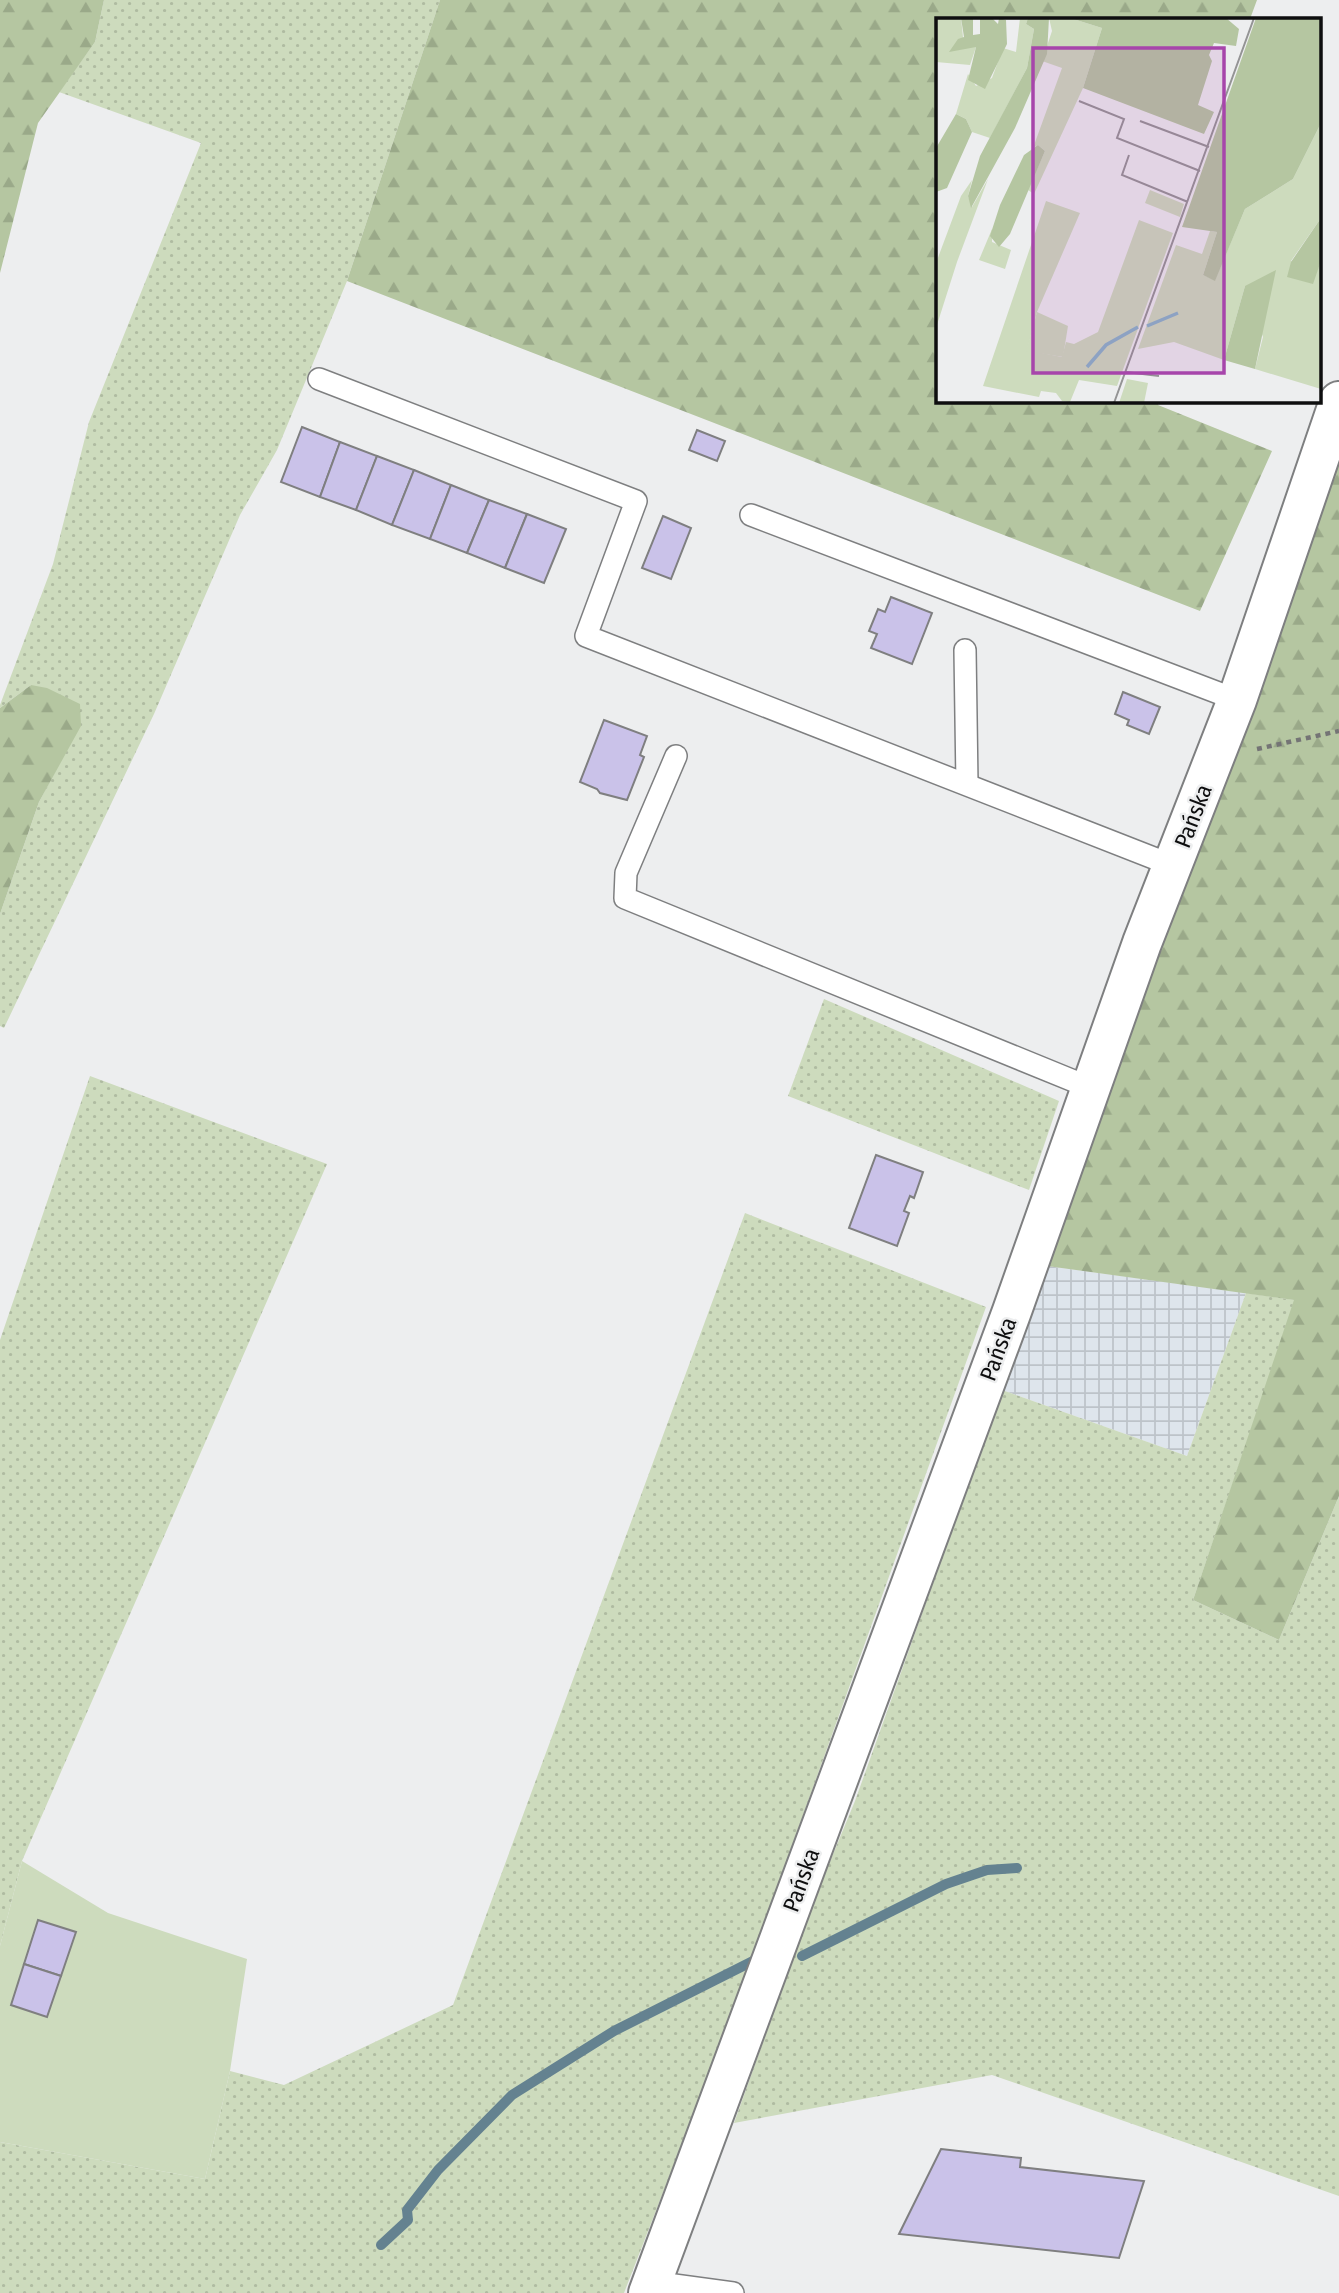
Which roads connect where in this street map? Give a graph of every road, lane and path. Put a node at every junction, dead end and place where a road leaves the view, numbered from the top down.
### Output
1 (319, 379) dead end
2 (1339, 401) edge
3 (751, 515) dead end
4 (965, 650) dead end
5 (1237, 700) junction
6 (1339, 731) edge
7 (676, 756) dead end
8 (1215, 758) junction
9 (967, 784) junction
10 (1174, 866) junction
11 (1091, 1088) junction
12 (650, 2288) edge
13 (733, 2293) edge

1 - 9 lane
2 - 5 street, Pańska
3 - 5 lane
4 - 9 lane
5 - 8 street, Pańska
6 - 8 path
7 - 11 lane
8 - 10 street, Pańska
9 - 10 lane
10 - 11 street, Pańska
11 - 12 street, Pańska
12 - 13 lane

